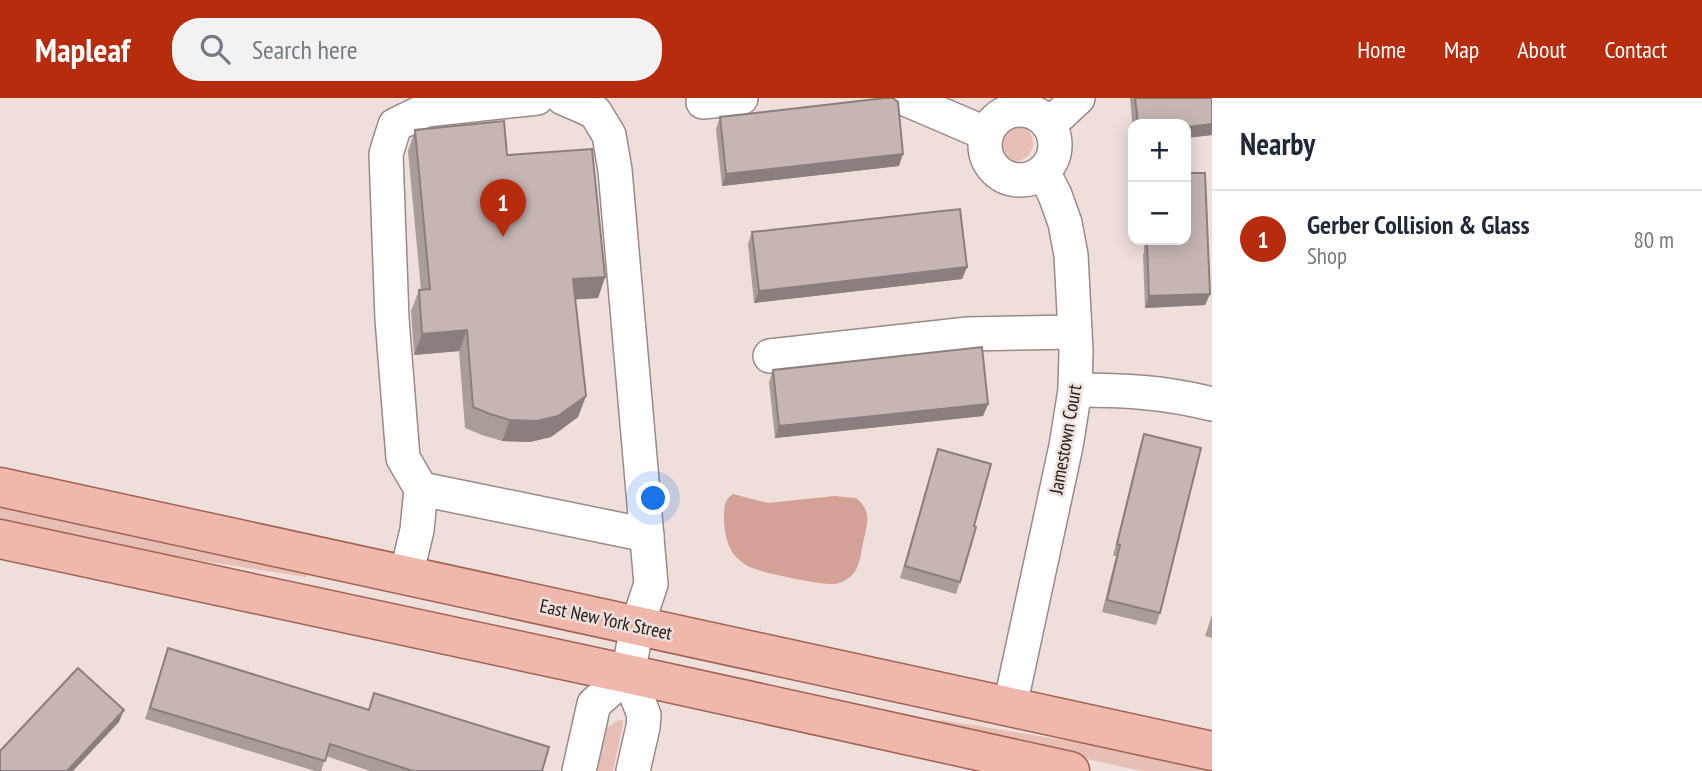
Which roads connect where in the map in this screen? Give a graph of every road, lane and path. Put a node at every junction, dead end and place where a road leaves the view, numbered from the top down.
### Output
1 (537, 98) edge
2 (563, 98) edge
3 (741, 98) edge
4 (903, 98) edge
5 (1078, 98) edge
6 (703, 102) dead end
7 (1049, 125) junction
8 (987, 134) junction
9 (1043, 172) junction
10 (1075, 331) junction
11 (770, 356) dead end
12 (1075, 390) junction
13 (1212, 404) edge
14 (0, 487) edge
15 (421, 489) junction
16 (647, 535) junction
17 (0, 539) edge
18 (406, 576) junction
19 (637, 626) junction
20 (628, 674) junction
21 (1010, 706) junction
22 (1212, 751) edge
23 (579, 771) edge
24 (633, 771) edge
25 (1070, 771) edge

1 - 15 street
2 - 16 street
3 - 6 street
4 - 8 street
5 - 7 street
7 - 8 street
7 - 9 street
8 - 9 street
9 - 10 street, Jamestown Court
10 - 11 street
10 - 12 street, Jamestown Court
12 - 13 street
12 - 21 street, Jamestown Court
14 - 18 main road, East New York Street
15 - 16 street
15 - 18 street
16 - 19 street
17 - 20 main road
18 - 19 main road, East New York Street
19 - 20 street
19 - 21 main road, East New York Street
20 - 23 street
20 - 24 street
20 - 25 main road
21 - 22 main road, East New York Street

